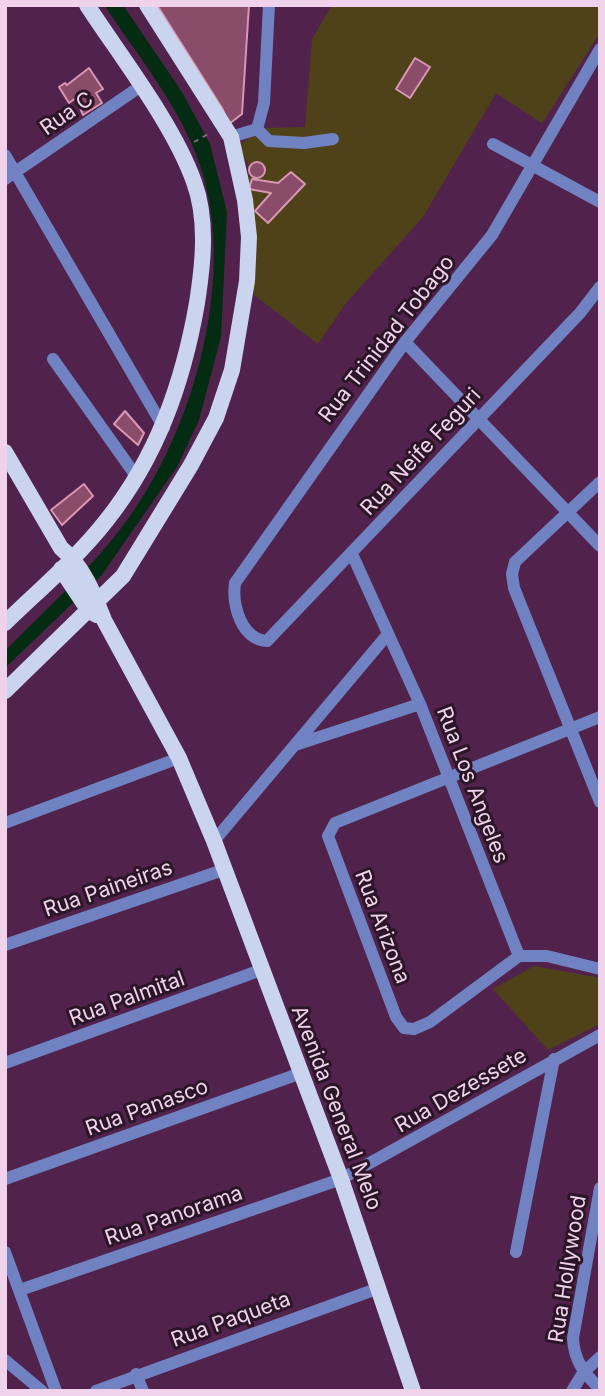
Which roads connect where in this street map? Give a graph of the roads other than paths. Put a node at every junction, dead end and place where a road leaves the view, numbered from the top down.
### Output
1 (87, 5) edge
2 (148, 5) edge
3 (269, 5) edge
4 (600, 49) edge
5 (141, 86) junction
6 (257, 129) junction
7 (231, 137) junction
8 (332, 139) dead end
9 (493, 144) dead end
10 (5, 155) edge
11 (535, 166) junction
12 (10, 176) edge
13 (600, 202) edge
14 (600, 287) edge
15 (405, 342) junction
16 (54, 359) dead end
17 (477, 418) junction
18 (164, 428) junction
19 (5, 452) edge
20 (136, 475) junction
21 (600, 481) edge
22 (567, 510) junction
23 (600, 546) edge
24 (352, 554) junction
25 (68, 563) junction
26 (94, 605) junction
27 (5, 623) edge
28 (388, 634) junction
29 (267, 640) joint
30 (5, 691) edge
31 (420, 704) junction
32 (600, 718) edge
33 (572, 729) junction
34 (294, 745) junction
35 (179, 758) junction
36 (448, 778) junction
37 (600, 802) edge
38 (5, 823) edge
39 (214, 841) junction
40 (223, 870) junction
41 (5, 945) edge
42 (519, 957) junction
43 (600, 969) edge
44 (261, 970) junction
45 (600, 1035) edge
46 (554, 1059) junction
47 (5, 1063) edge
48 (301, 1073) junction
49 (5, 1179) edge
50 (341, 1179) junction
51 (600, 1188) edge
52 (5, 1252) edge
53 (516, 1252) dead end
54 (379, 1288) junction
55 (20, 1290) junction
56 (600, 1357) edge
57 (5, 1360) edge
58 (583, 1373) junction
59 (136, 1374) junction
60 (600, 1389) edge
61 (42, 1391) edge
62 (56, 1391) edge
63 (96, 1391) edge
64 (143, 1391) edge
65 (413, 1391) edge
66 (572, 1391) edge

1 - 5 main road
2 - 7 main road
3 - 6 street
4 - 11 street, Rua Trinidad Tobago
5 - 12 street, Rua C
5 - 18 main road
6 - 7 street
6 - 8 street
7 - 26 main road
9 - 11 street
10 - 12 street
11 - 13 street
11 - 15 street, Rua Trinidad Tobago
12 - 18 street
14 - 17 street, Rua Neife Feguri
15 - 17 street
15 - 29 street, Rua Trinidad Tobago
16 - 20 street
17 - 22 street
17 - 24 street, Rua Neife Feguri
18 - 20 main road
19 - 25 main road
20 - 25 main road
21 - 22 street
22 - 23 street
22 - 33 street
24 - 28 street, Rua Los Angeles
24 - 29 street, Rua Neife Feguri
25 - 26 main road, Avenida General Melo
25 - 27 main road
26 - 30 main road
26 - 35 main road, Avenida General Melo
28 - 31 street, Rua Los Angeles
28 - 34 street
31 - 34 street
31 - 36 street, Rua Los Angeles
32 - 33 street
33 - 36 street
33 - 37 street
34 - 39 street
35 - 38 street
35 - 39 main road, Avenida General Melo
36 - 42 street, Rua Los Angeles
36 - 42 street, Rua Arizona
39 - 40 main road, Avenida General Melo
40 - 41 street, Rua Paineiras
40 - 44 main road, Avenida General Melo
42 - 43 street
44 - 47 street, Rua Palmital
44 - 48 main road, Avenida General Melo
45 - 46 street, Rua Dezessete
46 - 50 street, Rua Dezessete
46 - 53 street
48 - 49 street, Rua Panasco
48 - 50 main road, Avenida General Melo
50 - 54 main road, Avenida General Melo
50 - 55 street, Rua Panorama
51 - 58 street, Rua Hollywood
52 - 55 street
54 - 59 street, Rua Paqueta
54 - 65 main road, Avenida General Melo
55 - 62 street
56 - 58 street
57 - 61 street
58 - 60 street
58 - 66 street
59 - 63 street, Rua Paqueta
59 - 64 street

